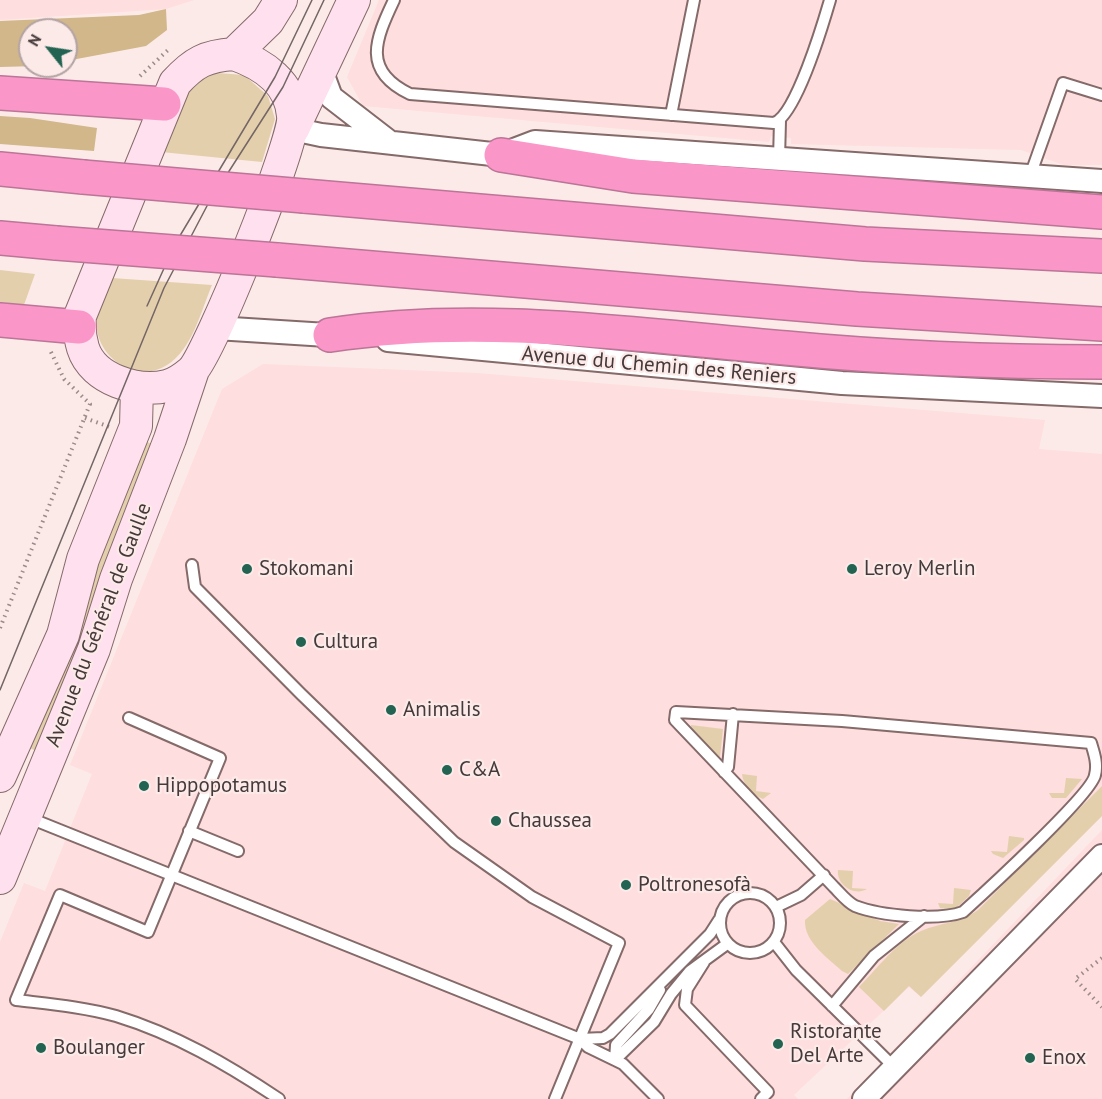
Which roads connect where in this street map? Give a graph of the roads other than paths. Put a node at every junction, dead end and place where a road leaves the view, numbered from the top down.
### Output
1 (280, 0) edge
2 (354, 0) edge
3 (394, 0) edge
4 (694, 0) edge
5 (830, 0) edge
6 (234, 54) junction
7 (321, 70) junction
8 (0, 93) edge
9 (1102, 95) edge
10 (164, 104) junction
11 (671, 115) junction
12 (780, 121) junction
13 (293, 129) junction
14 (390, 142) junction
15 (501, 155) junction
16 (779, 159) junction
17 (0, 169) edge
18 (1030, 176) junction
19 (1102, 181) edge
20 (1102, 212) edge
21 (0, 238) edge
22 (1102, 256) edge
23 (0, 320) edge
24 (1102, 324) edge
25 (80, 327) junction
26 (216, 328) junction
27 (330, 335) junction
28 (1102, 362) edge
29 (193, 370) junction
30 (137, 387) junction
31 (1102, 396) edge
32 (192, 565) dead end
33 (733, 714) junction
34 (129, 718) dead end
35 (724, 772) junction
36 (0, 776) edge
37 (12, 811) edge
38 (189, 831) junction
39 (238, 851) dead end
40 (1102, 856) edge
41 (171, 875) junction
42 (824, 875) junction
43 (0, 878) edge
44 (776, 907) junction
45 (924, 916) junction
46 (719, 920) junction
47 (774, 942) junction
48 (727, 944) junction
49 (704, 962) junction
50 (665, 980) junction
51 (832, 1006) junction
52 (580, 1039) junction
53 (615, 1060) junction
54 (895, 1068) junction
55 (279, 1099) edge
56 (555, 1099) edge
57 (658, 1099) edge
58 (761, 1099) edge
59 (864, 1099) edge

1 - 6 main road
2 - 7 main road, Avenue du Général de Gaulle
3 - 11 lane
4 - 11 lane
5 - 12 lane
6 - 10 main road
6 - 13 main road
7 - 13 main road, Avenue du Général de Gaulle
7 - 14 street
8 - 10 highway
9 - 18 lane
10 - 25 main road
11 - 12 lane
12 - 16 lane
13 - 14 street
13 - 26 main road, Avenue du Général de Gaulle
14 - 15 street
15 - 16 street
15 - 20 highway
16 - 18 street
17 - 22 highway, bridge
18 - 19 street
21 - 24 highway, bridge
23 - 25 highway
25 - 30 main road
26 - 27 street, Avenue du Chemin des Reniers
26 - 29 main road, Avenue du Général de Gaulle
27 - 28 highway
27 - 31 street, Avenue du Chemin des Reniers
29 - 30 main road
29 - 37 main road, Avenue du Général de Gaulle
30 - 36 main road, Avenue du Général de Gaulle
32 - 52 lane
33 - 35 lane
33 - 35 lane
33 - 45 lane
34 - 38 lane
35 - 42 lane
37 - 41 lane
37 - 43 main road, Avenue du Général de Gaulle
38 - 39 lane
38 - 41 lane
40 - 54 street
41 - 52 lane
41 - 55 lane
42 - 44 lane
42 - 45 lane
44 - 46 lane
44 - 47 lane
45 - 51 lane
46 - 48 lane
46 - 50 lane
47 - 48 lane
47 - 51 lane
48 - 49 lane
49 - 53 lane
49 - 58 lane
50 - 52 lane
50 - 53 lane
51 - 54 lane
52 - 53 lane
52 - 56 lane
53 - 57 lane
54 - 59 street

